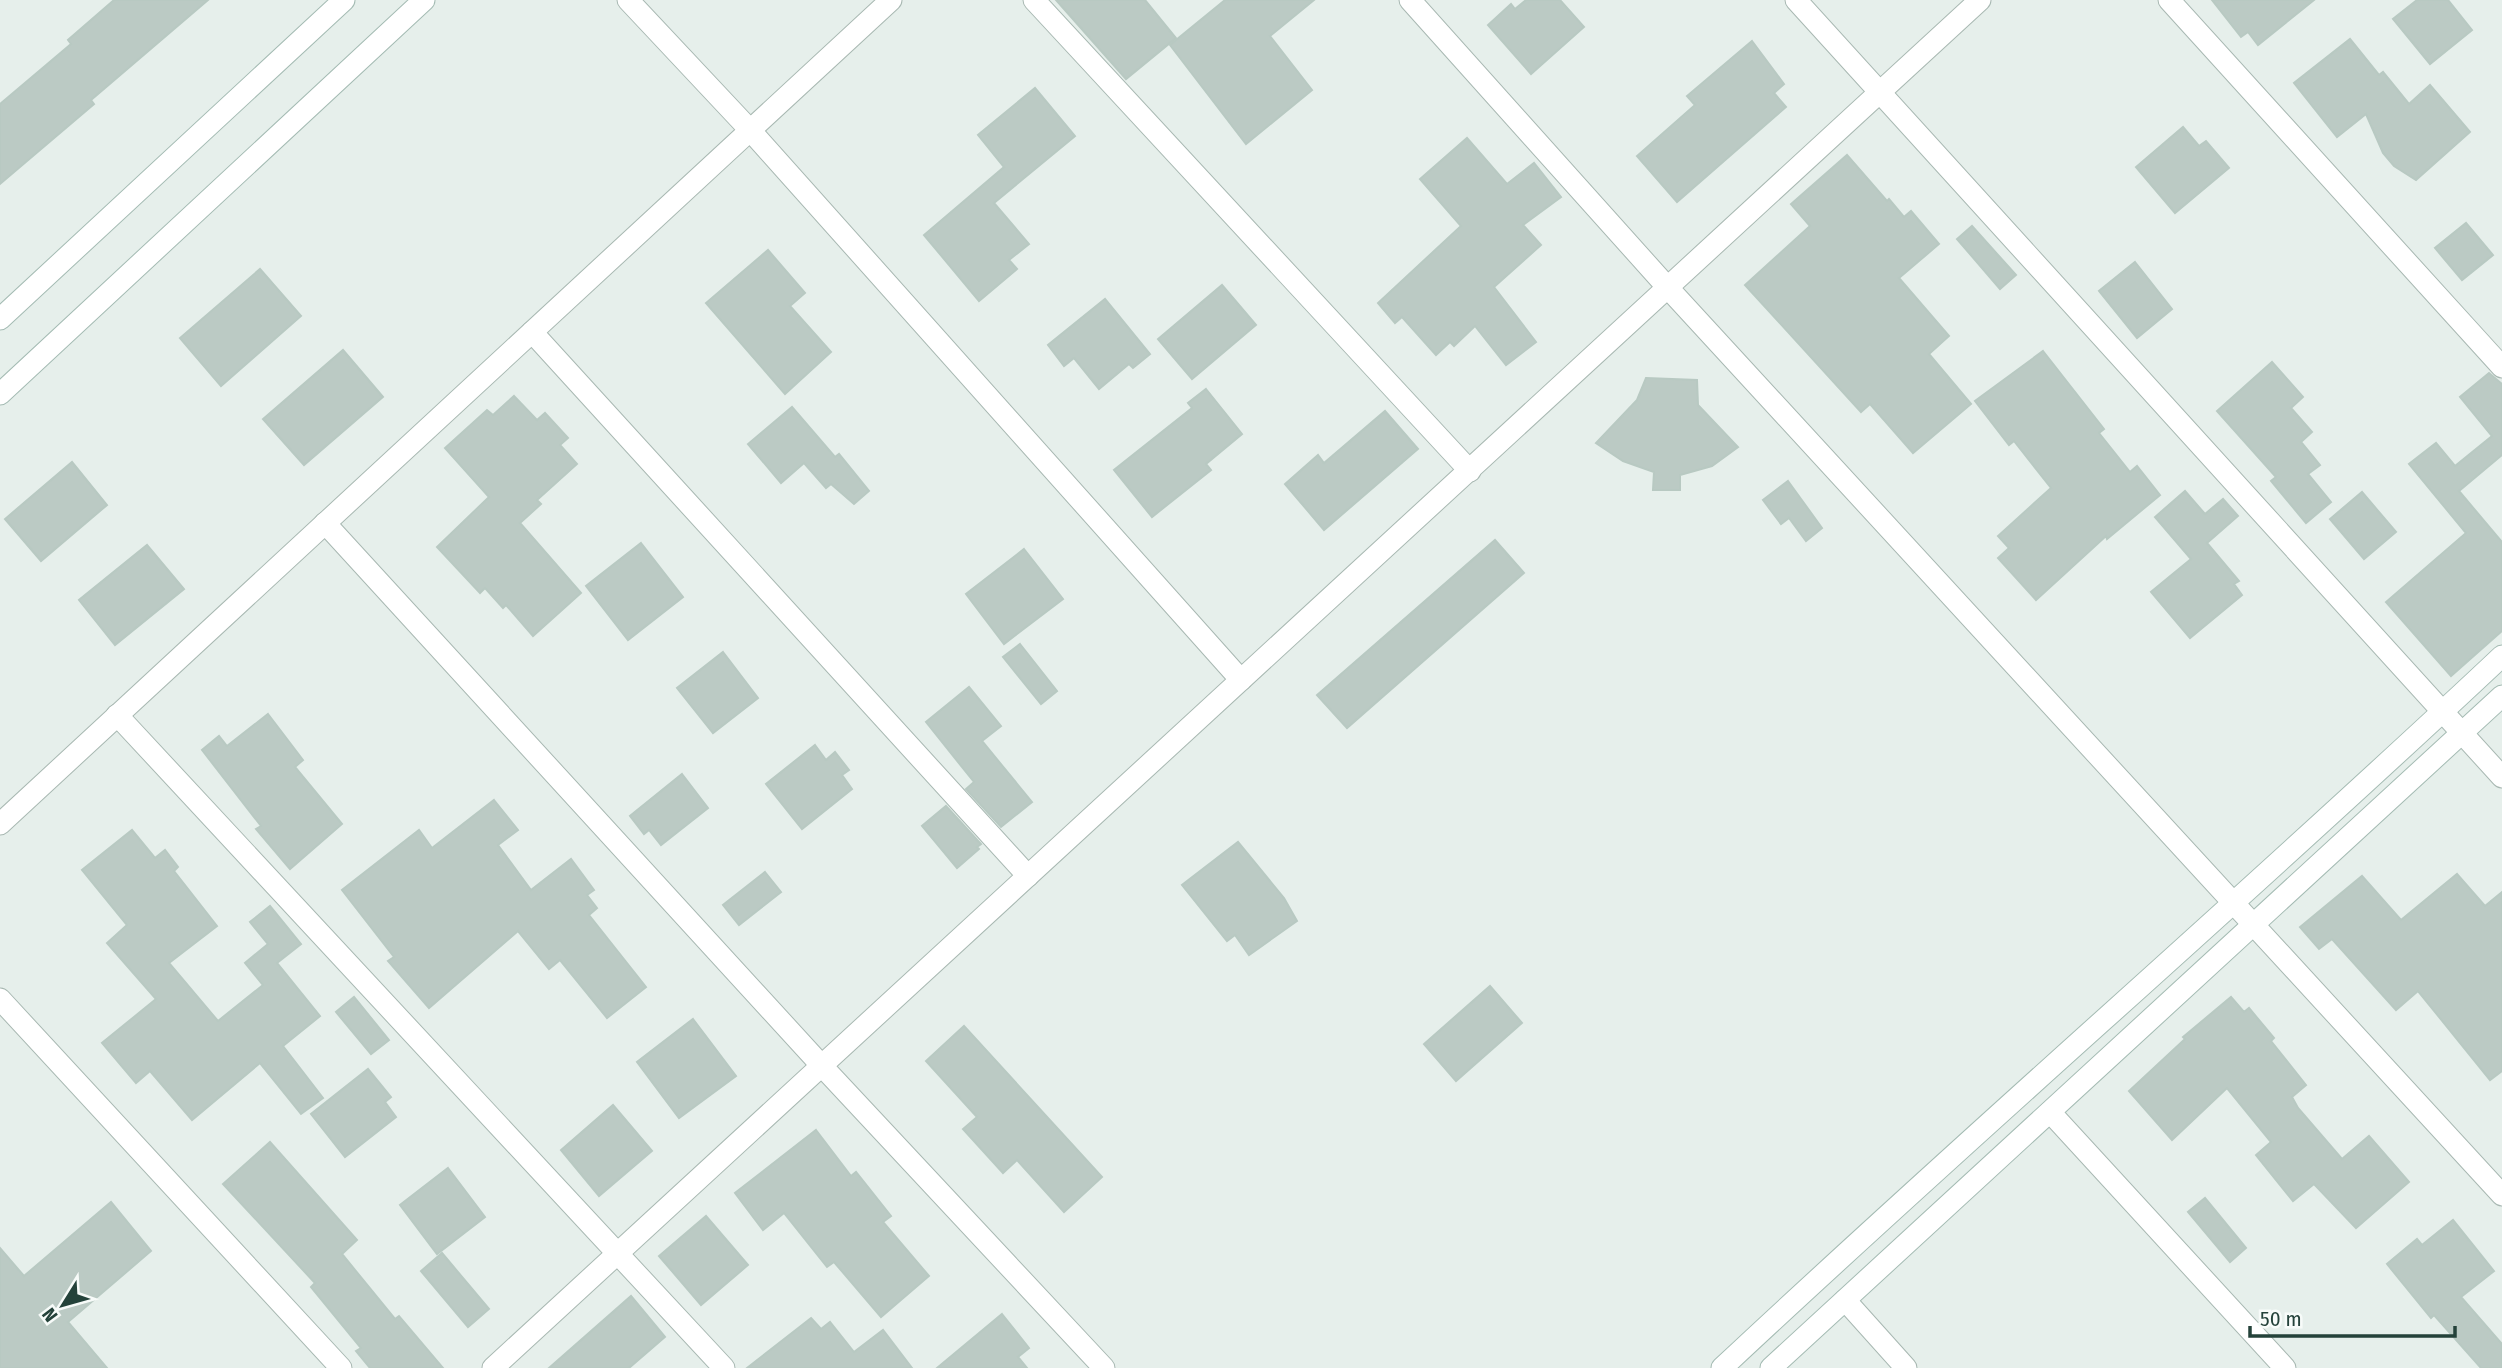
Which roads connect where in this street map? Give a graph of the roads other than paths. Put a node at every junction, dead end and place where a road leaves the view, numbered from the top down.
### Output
1 (345, 0) edge
2 (424, 0) edge
3 (628, 0) edge
4 (891, 0) edge
5 (1034, 0) edge
6 (1410, 0) edge
7 (1796, 0) edge
8 (1980, 0) edge
9 (2169, 0) edge
10 (1881, 92) junction
11 (750, 130) junction
12 (1669, 289) junction
13 (0, 319) edge
14 (532, 332) junction
15 (2502, 367) edge
16 (0, 394) edge
17 (1470, 471) junction
18 (325, 523) junction
19 (2502, 656) edge
20 (1241, 680) junction
21 (2502, 696) edge
22 (2442, 712) junction
23 (117, 715) junction
24 (2462, 734) junction
25 (2502, 778) edge
26 (0, 824) edge
27 (1028, 876) junction
28 (2234, 904) junction
29 (2253, 925) junction
30 (0, 999) edge
31 (821, 1065) junction
32 (2050, 1112) junction
33 (2502, 1195) edge
34 (618, 1253) junction
35 (1845, 1300) junction
36 (2280, 1366) edge
37 (341, 1368) edge
38 (493, 1368) edge
39 (724, 1368) edge
40 (1104, 1368) edge
41 (1722, 1368) edge
42 (1771, 1368) edge
43 (1906, 1368) edge

1 - 13 street
2 - 16 street
3 - 11 street
4 - 11 street
5 - 17 street
6 - 12 street
7 - 10 street
8 - 10 street
9 - 15 street
10 - 12 street
10 - 22 street
11 - 14 street
11 - 20 street
12 - 17 street
12 - 28 street
14 - 18 street
14 - 27 street
17 - 20 street
18 - 23 street
18 - 31 street
19 - 22 street
20 - 27 street
21 - 24 street
22 - 24 street
22 - 28 street
23 - 26 street
23 - 34 street
24 - 25 street
24 - 29 street
27 - 31 street
28 - 29 street
28 - 41 street
29 - 32 street
29 - 33 street
30 - 37 street
31 - 34 street
31 - 40 street
32 - 35 street
32 - 36 street
34 - 38 street
34 - 39 street
35 - 42 street
35 - 43 street

